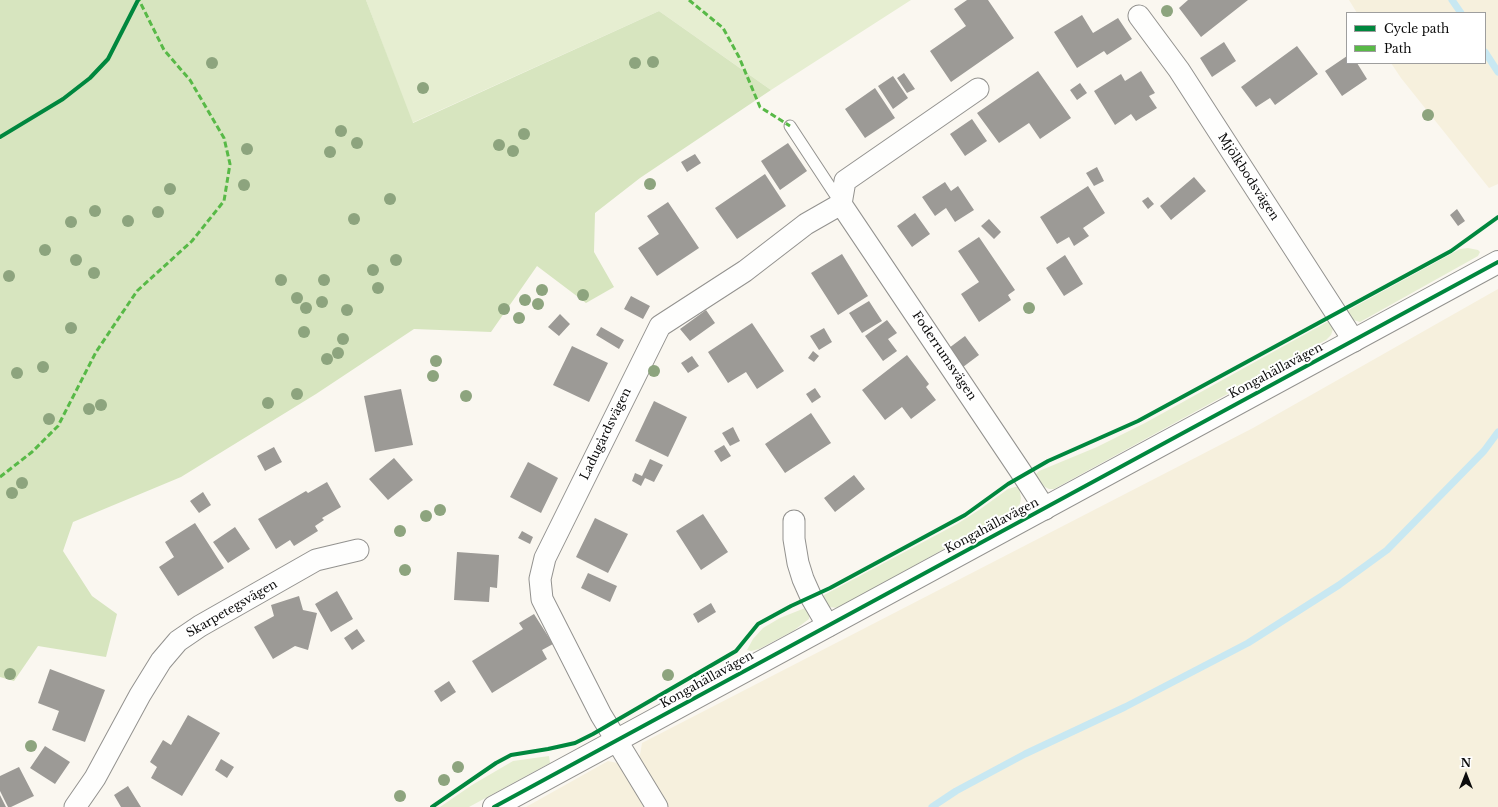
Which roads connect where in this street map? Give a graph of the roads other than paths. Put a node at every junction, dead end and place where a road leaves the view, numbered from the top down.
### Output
1 (1139, 16) dead end
2 (978, 89) dead end
3 (790, 126) dead end
4 (841, 204) junction
5 (1498, 262) edge
6 (1354, 341) junction
7 (1045, 509) junction
8 (794, 521) dead end
9 (358, 550) dead end
10 (828, 626) junction
11 (617, 741) junction
12 (75, 807) edge
13 (494, 807) edge
14 (658, 807) edge

1 - 6 street, Mjölkbodsvägen
2 - 4 street
3 - 4 lane
4 - 7 street, Foderrumsvägen
4 - 11 street, Ladugårdsvägen
5 - 6 street, Kongahällavägen
6 - 7 street, Kongahällavägen
7 - 10 street, Kongahällavägen
8 - 10 street
9 - 12 street, Skarpetegsvägen
10 - 11 street, Kongahällavägen
11 - 13 street, Kongahällavägen
11 - 14 street, Ladugårdsvägen

